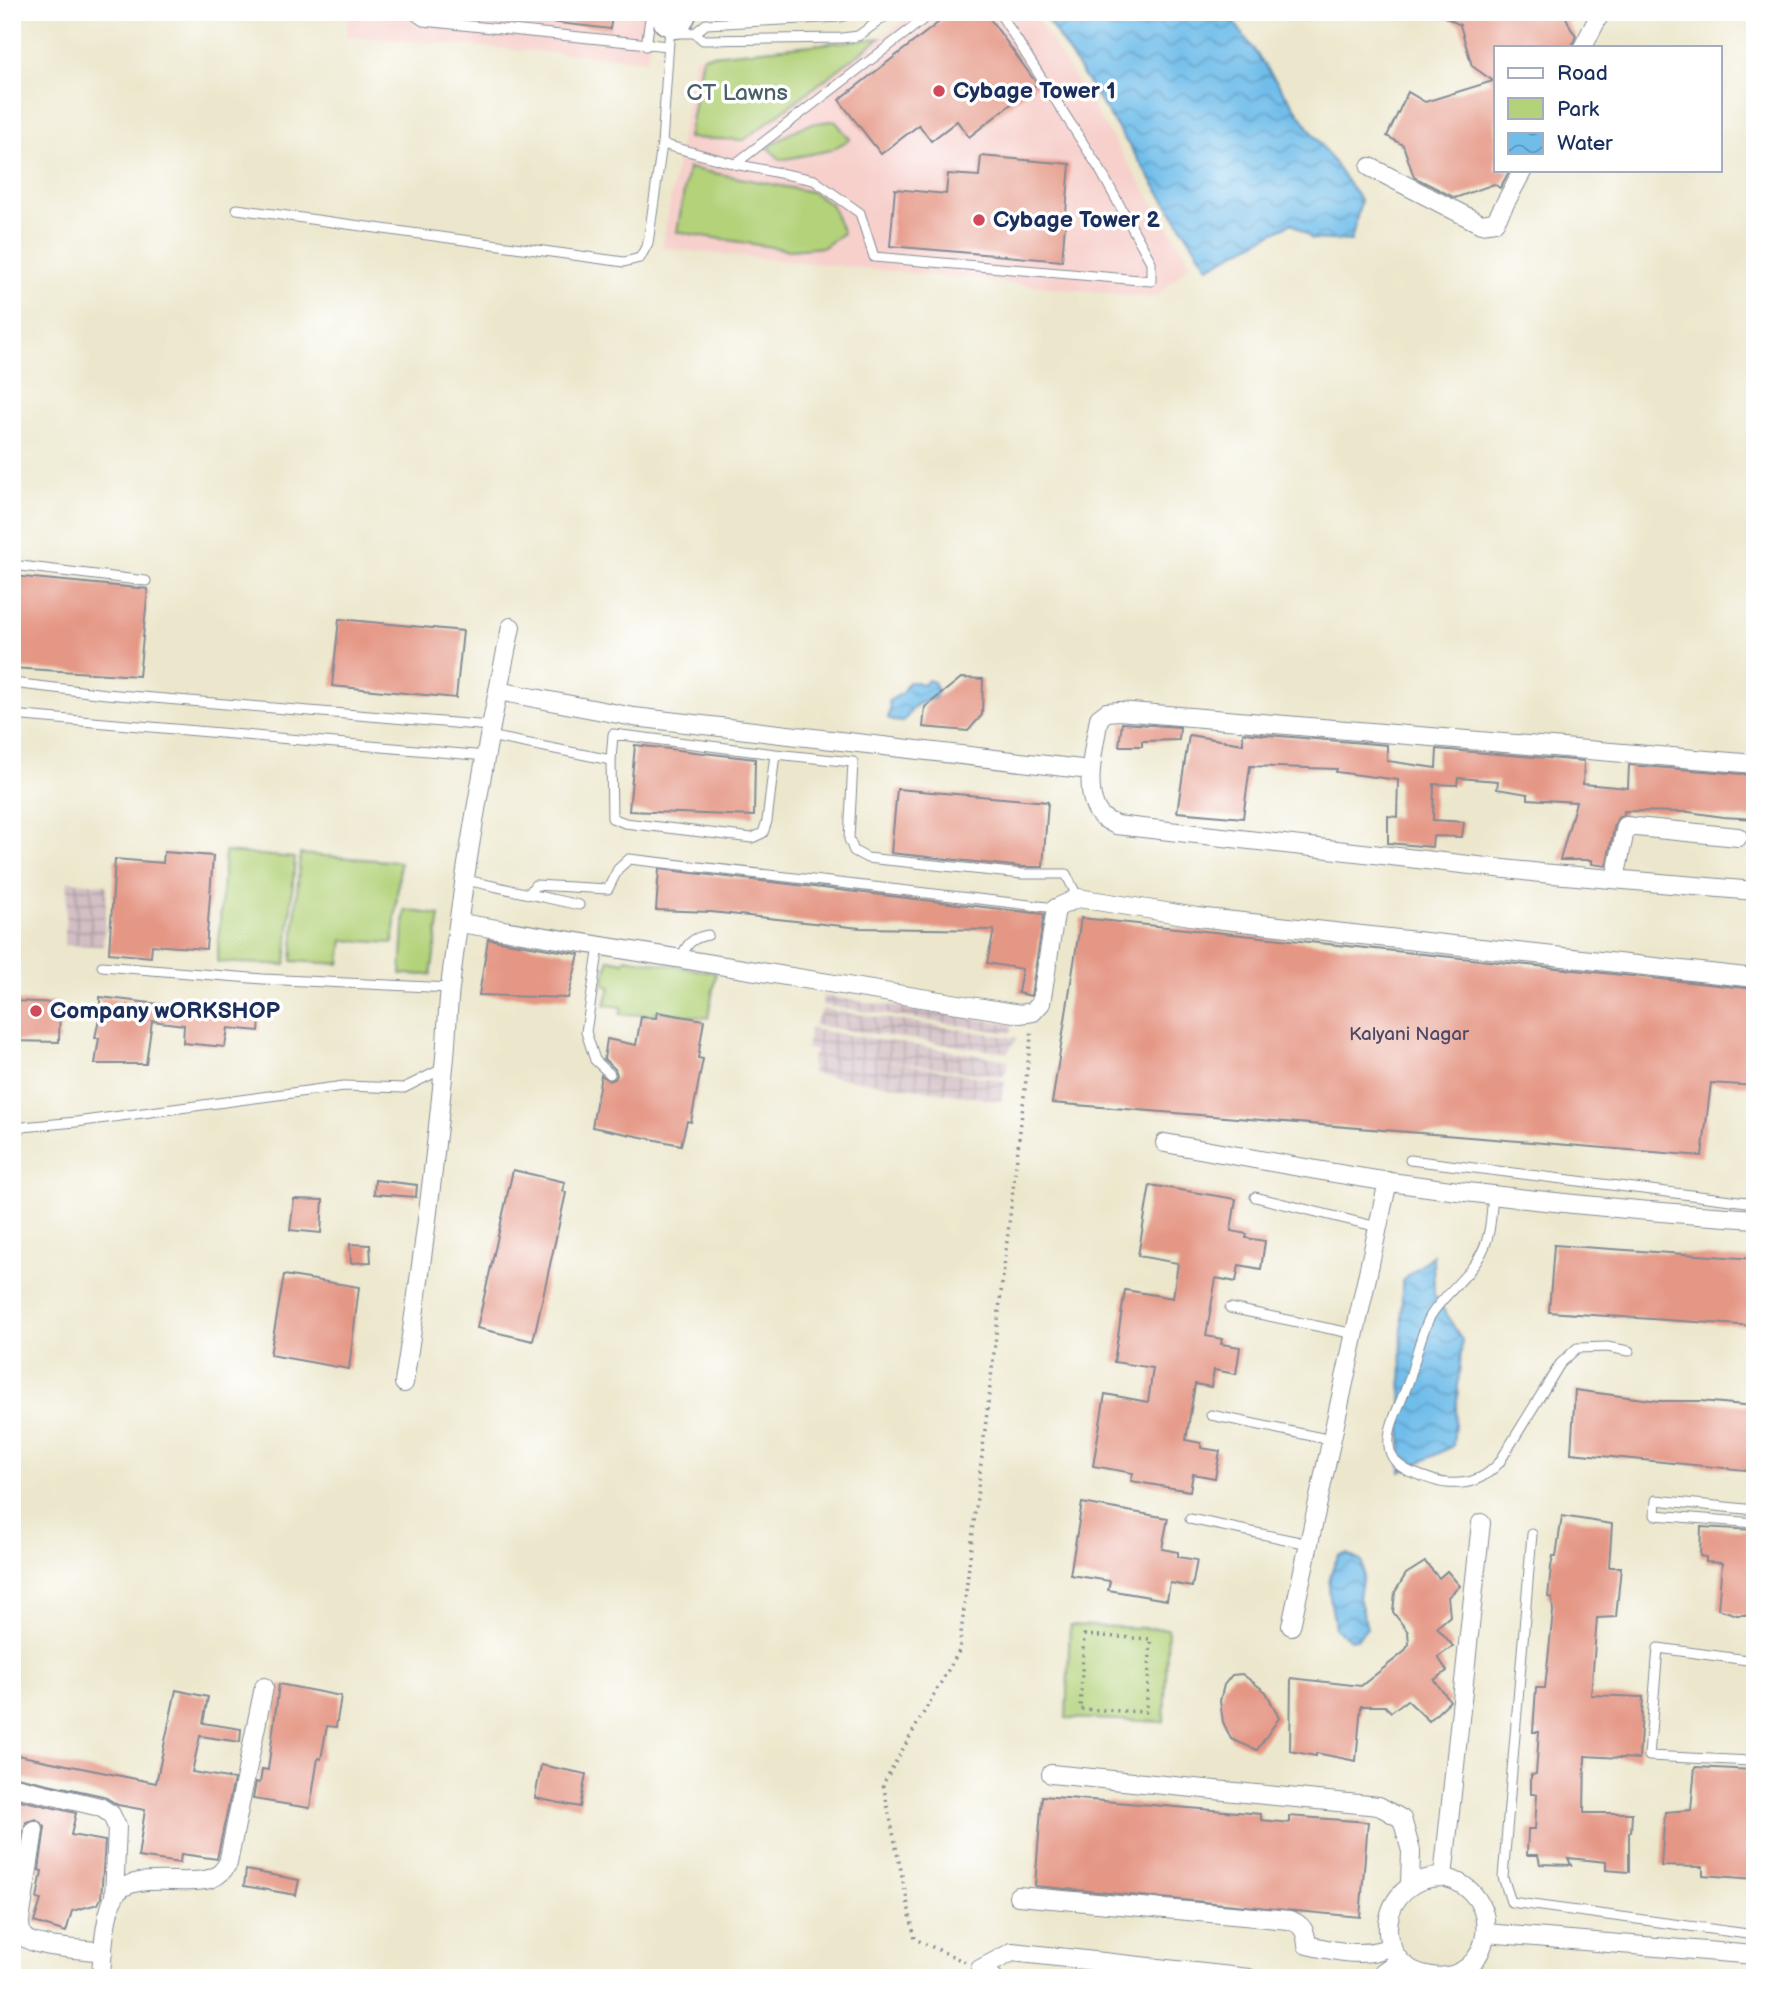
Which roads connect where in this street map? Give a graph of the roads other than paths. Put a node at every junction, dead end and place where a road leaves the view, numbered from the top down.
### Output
1 (410, 12) edge
2 (856, 12) edge
3 (891, 12) edge
4 (933, 12) edge
5 (999, 12) edge
6 (1601, 12) edge
7 (672, 25) edge
8 (646, 46) junction
9 (1584, 46) edge
10 (662, 144) junction
11 (734, 164) junction
12 (1370, 167) dead end
13 (1522, 172) edge
14 (237, 209) dead end
15 (12, 565) edge
16 (146, 580) dead end
17 (512, 627) dead end
18 (12, 683) edge
19 (498, 691) junction
20 (12, 715) edge
21 (490, 731) junction
22 (775, 754) junction
23 (486, 756) junction
24 (611, 760) junction
25 (1755, 764) edge
26 (1090, 770) junction
27 (1738, 837) dead end
28 (1615, 879) junction
29 (466, 880) junction
30 (1755, 891) edge
31 (529, 894) junction
32 (1078, 898) junction
33 (579, 905) dead end
34 (1056, 908) junction
35 (460, 923) junction
36 (708, 935) dead end
37 (599, 946) junction
38 (680, 960) junction
39 (102, 966) dead end
40 (1755, 978) edge
41 (450, 988) junction
42 (444, 1068) junction
43 (610, 1074) dead end
44 (12, 1128) edge
45 (1165, 1143) dead end
46 (1410, 1160) dead end
47 (1388, 1181) junction
48 (1493, 1195) junction
49 (1255, 1197) dead end
50 (1755, 1203) edge
51 (1755, 1219) edge
52 (1378, 1227) junction
53 (1230, 1308) dead end
54 (1355, 1334) junction
55 (1629, 1351) dead end
56 (404, 1384) dead end
57 (1211, 1415) dead end
58 (1332, 1440) junction
59 (1755, 1510) edge
60 (1190, 1519) dead end
61 (1481, 1523) dead end
62 (1755, 1523) edge
63 (1532, 1534) dead end
64 (1309, 1544) junction
65 (1291, 1626) dead end
66 (1755, 1661) edge
67 (264, 1687) dead end
68 (1751, 1761) dead end
69 (1051, 1774) dead end
70 (15, 1787) dead end
71 (34, 1830) dead end
72 (1443, 1877) junction
73 (1410, 1885) junction
74 (1018, 1896) dead end
75 (114, 1898) junction
76 (17, 1931) edge
77 (1486, 1933) junction
78 (1755, 1935) edge
79 (103, 1952) junction
80 (1395, 1953) junction
81 (1755, 1955) edge
82 (990, 1975) edge
83 (101, 1978) edge
84 (1249, 1978) edge
85 (1379, 1978) edge

1 - 8 lane
2 - 7 lane
3 - 7 lane
4 - 11 lane
5 - 11 lane
6 - 9 street
7 - 8 lane
7 - 8 lane
7 - 10 lane
10 - 11 lane
10 - 14 lane
12 - 13 street
15 - 16 lane
17 - 19 street
18 - 21 lane
19 - 21 street
19 - 26 street
20 - 23 lane
21 - 23 street
21 - 24 lane
22 - 24 lane
22 - 24 lane
22 - 32 lane
23 - 29 street
25 - 26 street
26 - 28 street
27 - 28 street
28 - 30 street
29 - 31 lane
29 - 35 street
31 - 33 lane
31 - 34 lane
32 - 34 street
32 - 40 street
34 - 38 street
35 - 37 street
35 - 41 street
36 - 38 lane
37 - 38 street
37 - 43 lane
39 - 41 lane
41 - 42 street
42 - 44 lane
42 - 56 street
45 - 47 street
46 - 50 lane
47 - 48 street
47 - 52 street
48 - 51 street
48 - 55 lane
49 - 52 lane
52 - 54 street
53 - 54 lane
54 - 58 street
57 - 58 lane
58 - 64 street
59 - 62 lane
60 - 64 lane
61 - 72 street
63 - 78 lane
64 - 65 street
66 - 68 lane
67 - 75 street
69 - 73 street
70 - 75 street
71 - 76 street
72 - 73 street
72 - 77 street
73 - 80 street
74 - 80 street
75 - 79 street
76 - 79 street
77 - 80 street
77 - 81 street
79 - 83 street
80 - 85 street
82 - 84 street

